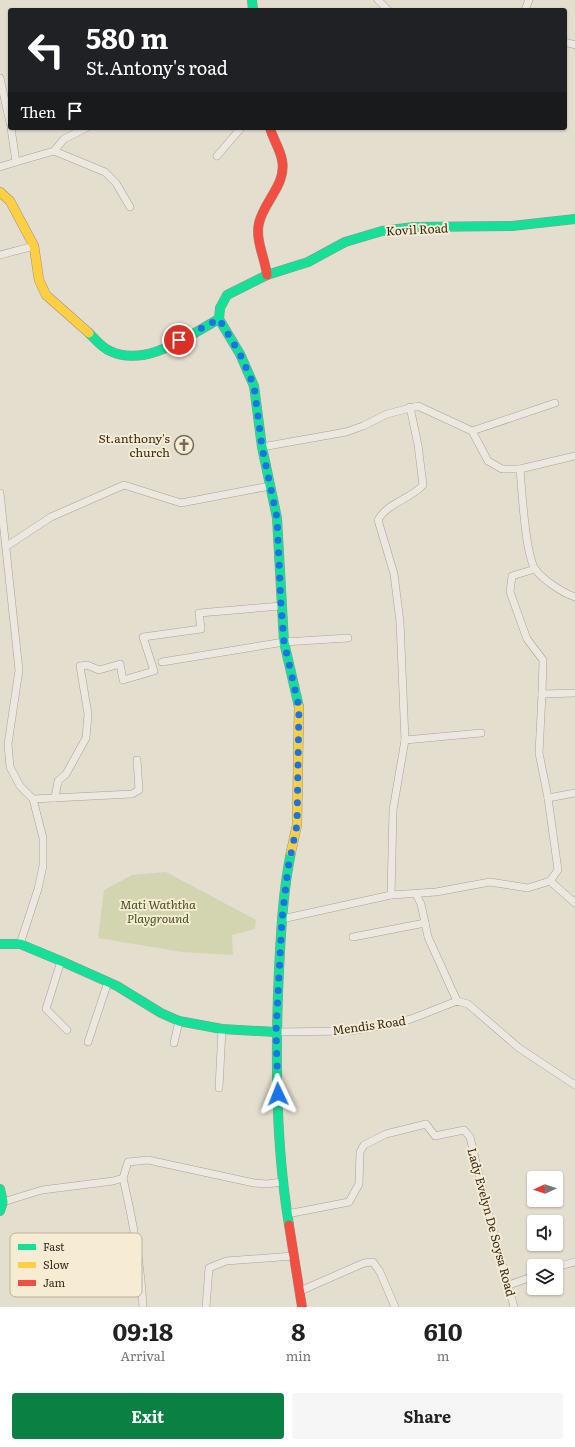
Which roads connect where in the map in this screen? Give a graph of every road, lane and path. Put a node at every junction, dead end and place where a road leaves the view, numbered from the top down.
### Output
1 (378, 0) edge
2 (386, 8) edge
3 (0, 78) edge
4 (8, 114) edge
5 (11, 130) edge
6 (82, 130) edge
7 (239, 130) edge
8 (271, 130) edge
9 (54, 151) junction
10 (217, 156) dead end
11 (16, 162) junction
12 (0, 167) edge
13 (0, 192) edge
14 (130, 207) dead end
15 (575, 219) edge
16 (34, 246) junction
17 (0, 255) edge
18 (267, 275) junction
19 (219, 319) junction
20 (555, 403) dead end
21 (410, 407) junction
22 (472, 432) junction
23 (262, 447) junction
24 (575, 456) edge
25 (520, 469) junction
26 (270, 486) junction
27 (0, 493) edge
28 (6, 546) junction
29 (535, 569) junction
30 (575, 597) edge
31 (281, 606) junction
32 (348, 638) dead end
33 (284, 642) junction
34 (162, 662) dead end
35 (575, 693) edge
36 (542, 694) junction
37 (481, 733) dead end
38 (404, 740) junction
39 (137, 760) dead end
40 (575, 793) edge
41 (55, 798) junction
42 (548, 798) junction
43 (33, 799) junction
44 (550, 881) junction
45 (416, 894) junction
46 (391, 895) junction
47 (575, 903) edge
48 (282, 919) junction
49 (425, 923) junction
50 (353, 937) dead end
51 (0, 944) edge
52 (20, 944) junction
53 (61, 961) junction
54 (108, 982) junction
55 (457, 1001) junction
56 (178, 1021) junction
57 (222, 1029) junction
58 (67, 1030) dead end
59 (276, 1032) junction
60 (88, 1042) dead end
61 (174, 1043) dead end
62 (575, 1085) edge
63 (219, 1088) dead end
64 (123, 1178) junction
65 (282, 1182) junction
66 (0, 1188) edge
67 (1, 1206) edge
68 (287, 1214) junction
69 (135, 1233) edge
70 (293, 1256) junction
71 (575, 1262) edge
72 (563, 1265) edge
73 (527, 1279) edge
74 (142, 1282) edge
75 (509, 1285) junction
76 (300, 1291) junction
77 (143, 1307) edge
78 (206, 1307) edge
79 (302, 1307) edge
80 (395, 1307) edge
81 (514, 1307) edge

1 - 2 street
3 - 4 street
5 - 11 street
6 - 9 street
7 - 10 street
8 - 18 street
9 - 11 street
9 - 14 street
11 - 12 street
13 - 16 street
15 - 18 street, Kovil Road
16 - 17 street
16 - 19 street
18 - 19 street, Kovil Road
19 - 23 street
20 - 22 street
21 - 22 street
21 - 23 street
21 - 38 street
22 - 25 street
23 - 26 street
24 - 25 street
25 - 29 street
26 - 28 street
26 - 31 street
27 - 28 street
28 - 43 street
29 - 30 street
29 - 36 street
31 - 33 street
31 - 41 street
32 - 33 street
33 - 34 street
33 - 48 street
35 - 36 street
36 - 42 street
37 - 38 street
38 - 46 street
39 - 41 street
40 - 42 street
41 - 43 street
42 - 44 street
43 - 52 street
44 - 45 street
44 - 47 street
45 - 46 street
45 - 49 street
46 - 48 street
48 - 59 street
49 - 50 street
49 - 55 street
51 - 52 street
52 - 53 street
53 - 54 street
53 - 58 street
54 - 56 street
54 - 60 street
55 - 59 street, Mendis Road
55 - 62 street
56 - 57 street
56 - 61 street
57 - 59 street
57 - 63 street
59 - 65 street
64 - 65 street
64 - 67 street
64 - 69 street
65 - 68 street
66 - 67 street
68 - 70 street
68 - 75 street, Lady Evelyn De Soysa Road
70 - 76 street
70 - 78 street
71 - 72 street
73 - 75 street
74 - 77 street
75 - 81 street, Lady Evelyn De Soysa Road
76 - 79 street
76 - 80 street

